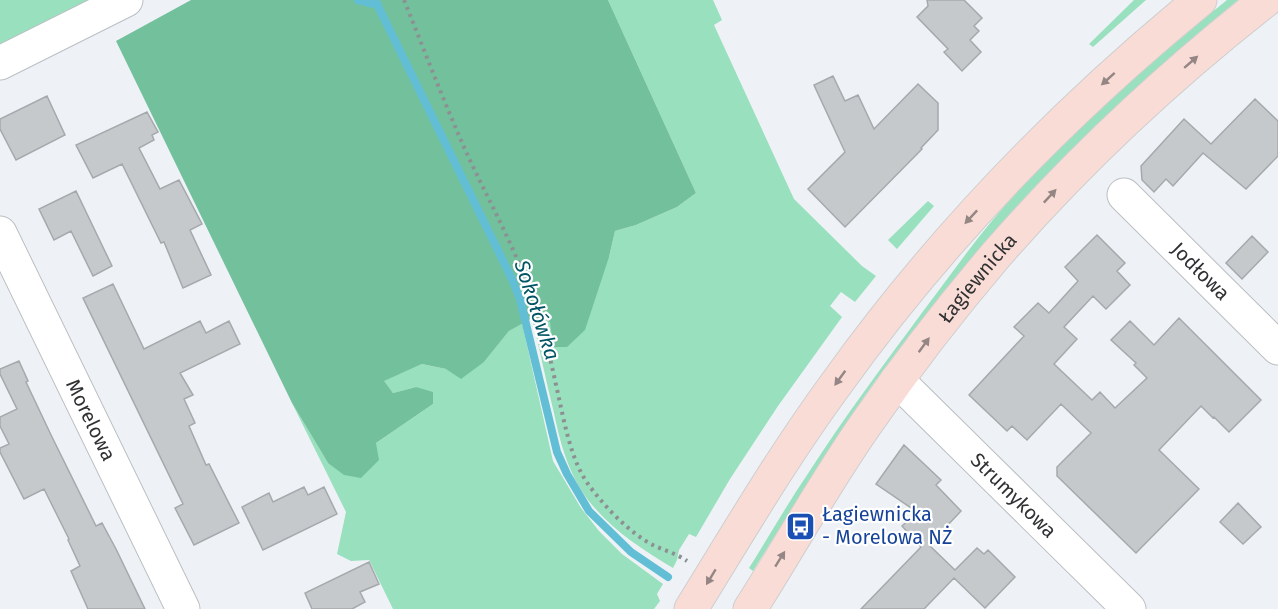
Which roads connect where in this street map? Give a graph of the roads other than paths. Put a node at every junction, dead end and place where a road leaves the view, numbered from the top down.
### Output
1 (126, 0) edge
2 (1200, 0) edge
3 (1266, 0) edge
4 (0, 63) edge
5 (1124, 195) dead end
6 (0, 233) edge
7 (1278, 348) edge
8 (897, 380) junction
9 (183, 609) edge
10 (691, 609) edge
11 (750, 609) edge
12 (1129, 609) edge

1 - 4 street
2 -> 10 main road
8 -> 3 main road, Łagiewnicka
5 - 7 street, Jodłowa
6 - 9 street, Morelowa
11 -> 8 main road, Łagiewnicka
8 - 12 street, Strumykowa

